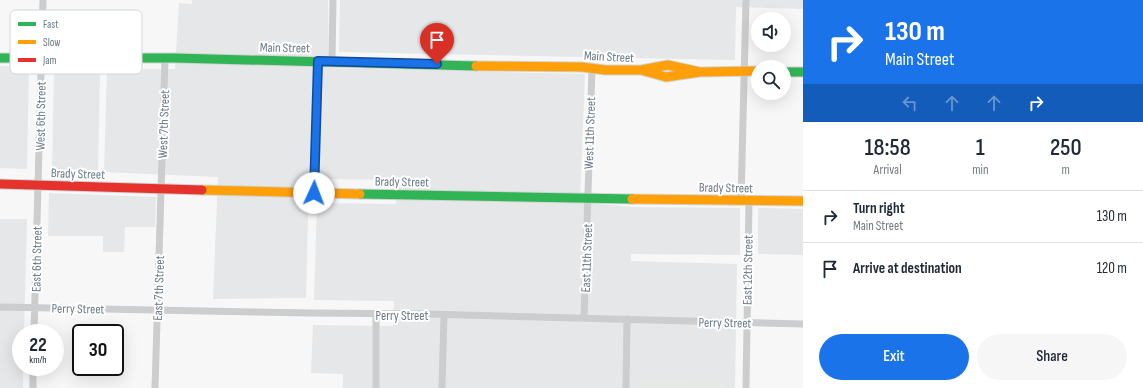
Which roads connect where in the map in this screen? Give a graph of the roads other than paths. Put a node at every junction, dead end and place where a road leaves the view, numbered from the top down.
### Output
1 (43, 0) edge
2 (333, 0) edge
3 (746, 0) edge
4 (43, 10) edge
5 (142, 59) edge
6 (165, 59) junction
7 (318, 61) junction
8 (332, 62) junction
9 (592, 68) junction
10 (744, 71) junction
11 (751, 71) edge
12 (791, 72) edge
13 (803, 72) edge
14 (41, 74) edge
15 (0, 184) edge
16 (38, 185) junction
17 (161, 188) junction
18 (314, 193) junction
19 (588, 198) junction
20 (803, 200) edge
21 (745, 201) junction
22 (0, 307) edge
23 (35, 307) junction
24 (157, 310) junction
25 (376, 314) junction
26 (444, 316) junction
27 (584, 318) junction
28 (627, 319) junction
29 (746, 323) junction
30 (34, 324) edge
31 (803, 324) edge
32 (33, 376) edge
33 (33, 388) edge
34 (155, 388) edge
35 (376, 388) edge
36 (442, 388) edge
37 (626, 388) edge
38 (746, 388) edge

1 - 4 street, West 6th Street
2 - 8 street
3 - 10 street, East 12th Street
5 - 6 main road, Main Street
6 - 7 main road, Main Street
6 - 17 street, West 7th Street
7 - 8 main road, Main Street
7 - 18 street
8 - 9 main road, Main Street
9 - 10 main road, Main Street
9 - 19 street, West 11th Street
10 - 11 main road, Main Street
10 - 21 street, East 12th Street
12 - 13 main road
14 - 16 street, West 6th Street
15 - 16 main road, Brady Street
16 - 17 main road, Brady Street
16 - 23 street, East 6th Street
17 - 18 main road, Brady Street
17 - 24 street, East 7th Street
18 - 19 main road, Brady Street
19 - 21 main road, Brady Street
19 - 27 street, East 11th Street
20 - 21 main road, Brady Street
21 - 29 street, East 12th Street
22 - 23 street, Perry Street
23 - 24 street, Perry Street
23 - 30 street, East 6th Street
24 - 25 street, Perry Street
24 - 34 street, East 7th Street
25 - 26 street, Perry Street
25 - 35 street
26 - 27 street, Perry Street
26 - 36 street
27 - 28 street, Perry Street
28 - 29 street, Perry Street
28 - 37 street
29 - 31 street, Perry Street
29 - 38 street, East 12th Street
32 - 33 street

